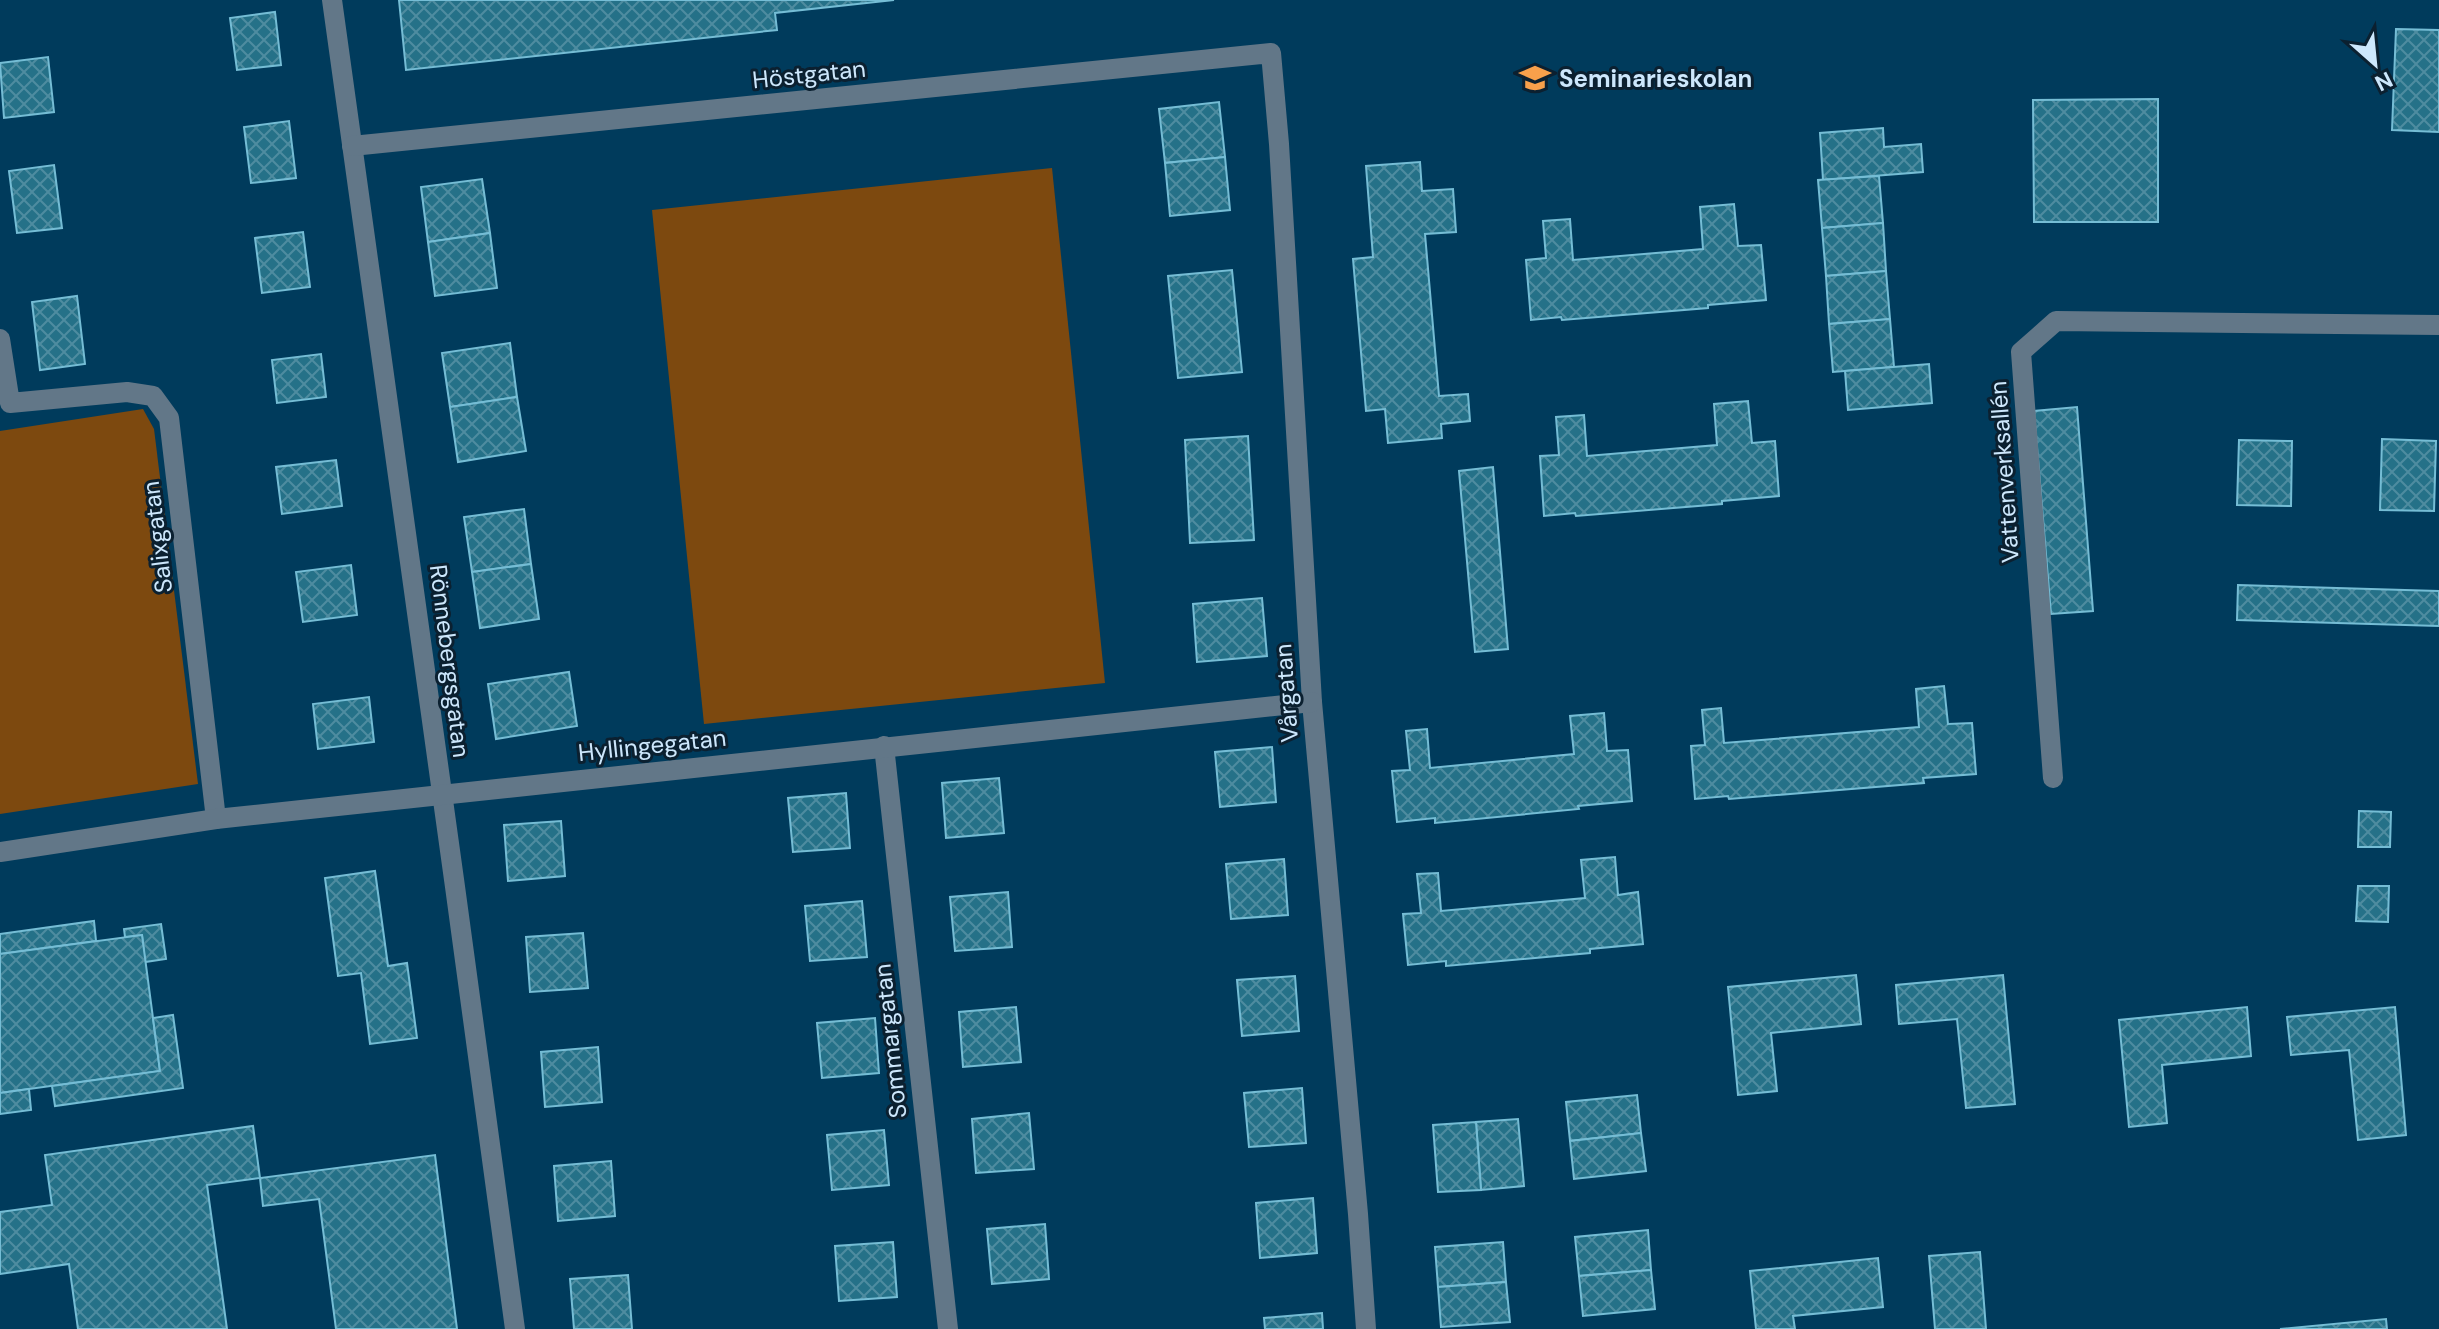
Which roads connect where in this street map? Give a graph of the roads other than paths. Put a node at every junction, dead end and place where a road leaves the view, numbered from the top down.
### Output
1 (332, 0) edge
2 (1271, 53) joint
3 (352, 146) junction
4 (2439, 325) edge
5 (0, 339) edge
6 (5, 404) edge
7 (1312, 702) junction
8 (884, 746) junction
9 (2053, 778) dead end
10 (441, 794) junction
11 (216, 819) junction
12 (0, 852) edge
13 (515, 1329) edge
14 (948, 1329) edge
15 (1366, 1329) edge

1 - 3 street, Rönnebergsgatan
2 - 3 street, Höstgatan
2 - 7 street, Vårgatan
3 - 10 street, Rönnebergsgatan
4 - 9 street, Vattenverksallén
5 - 6 street, Salixgatan
6 - 11 street, Salixgatan
7 - 8 street, Hyllingegatan
7 - 15 street, Vårgatan
8 - 10 street, Hyllingegatan
8 - 14 street, Sommargatan
10 - 11 street, Hyllingegatan
10 - 13 street, Rönnebergsgatan
11 - 12 street, Hyllingegatan

